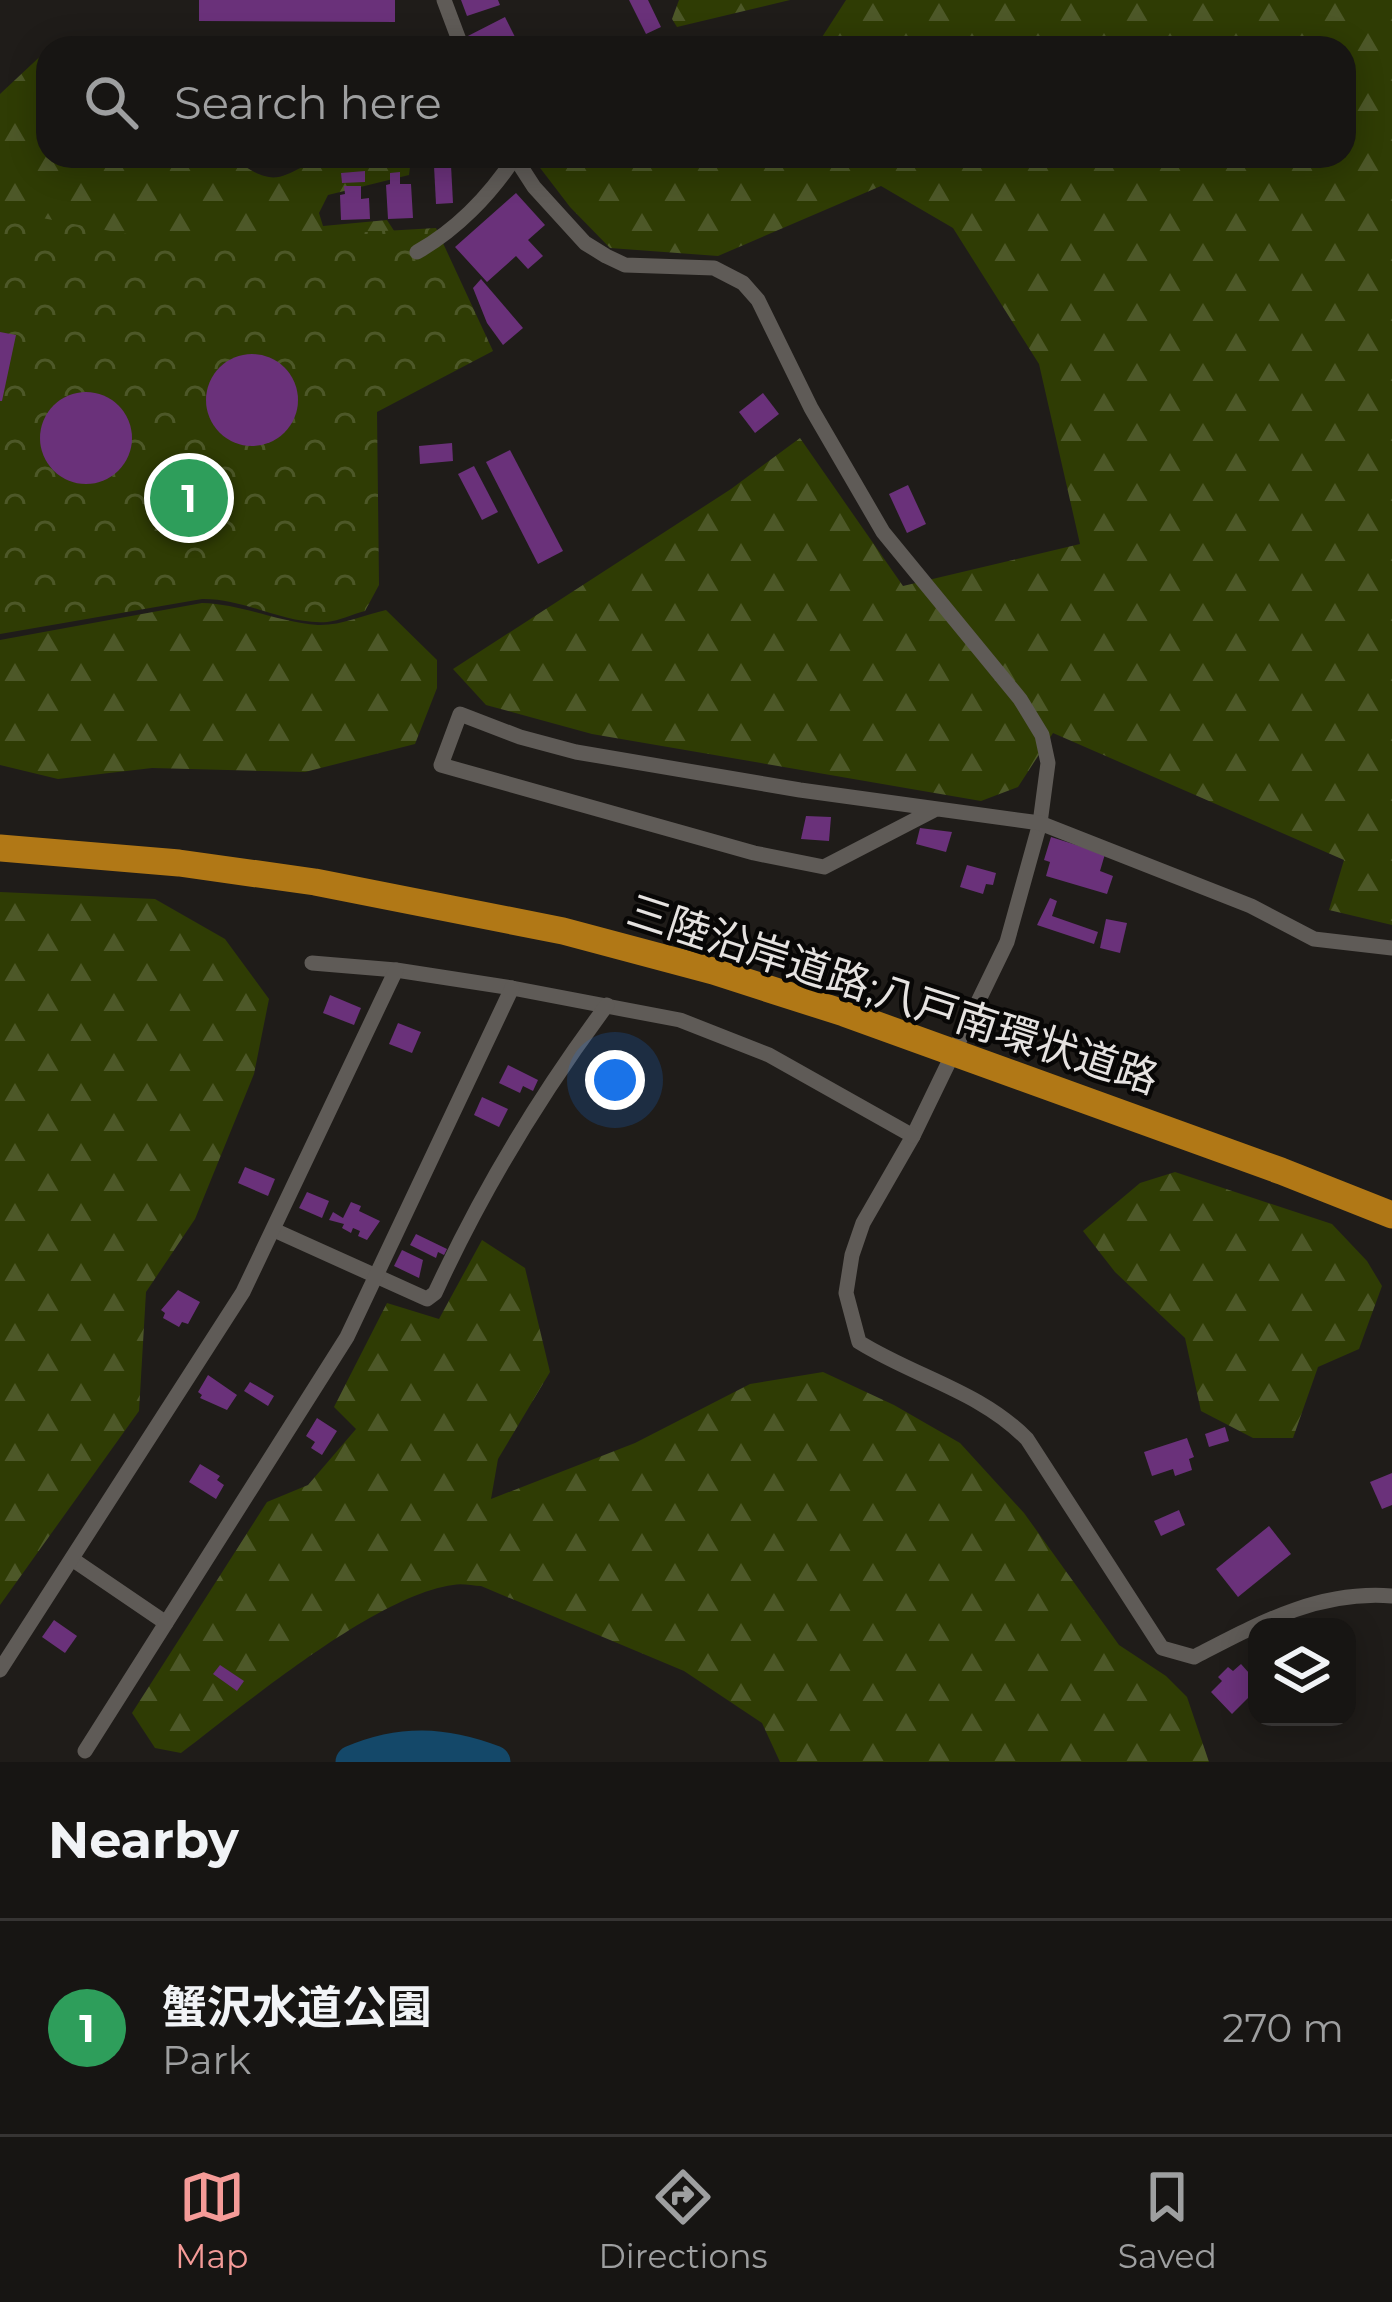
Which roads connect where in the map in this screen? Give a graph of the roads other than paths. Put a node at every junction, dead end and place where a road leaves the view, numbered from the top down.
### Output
1 (444, 0) edge
2 (458, 36) edge
3 (507, 168) edge
4 (521, 168) edge
5 (417, 252) dead end
6 (934, 810) junction
7 (1040, 823) junction
8 (0, 848) edge
9 (1392, 948) edge
10 (312, 963) dead end
11 (396, 970) junction
12 (512, 988) junction
13 (608, 1005) junction
14 (913, 1136) junction
15 (1392, 1215) edge
16 (274, 1230) junction
17 (377, 1276) junction
18 (72, 1558) junction
19 (1392, 1596) edge
20 (166, 1624) junction
21 (0, 1670) edge
22 (85, 1751) dead end

1 - 2 street
3 - 5 street
4 - 7 street
6 - 6 street
6 - 7 street
7 - 9 street
7 - 14 street
8 - 15 highway, 三陸沿岸道路;八戸南環状道路
10 - 11 street
11 - 12 street
11 - 16 street
12 - 13 street
12 - 17 street
13 - 14 street
13 - 17 street
14 - 19 street
16 - 17 street
16 - 18 street
17 - 20 street
18 - 20 street
18 - 21 street
20 - 22 street

